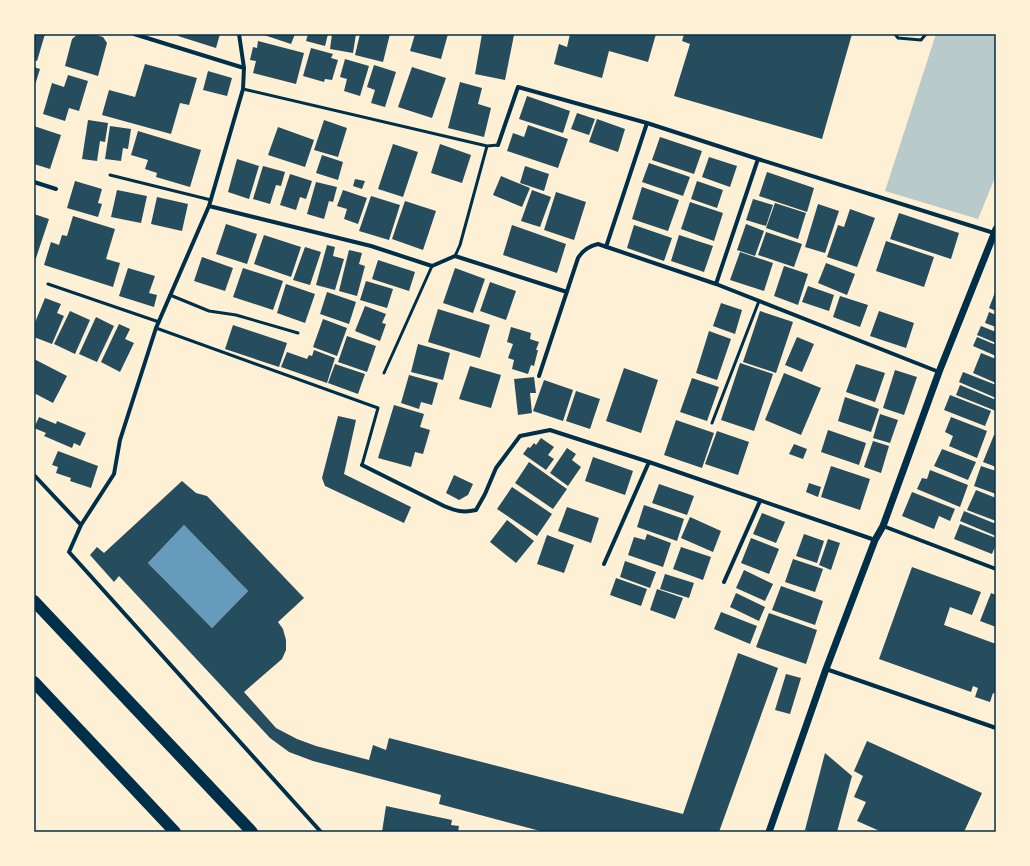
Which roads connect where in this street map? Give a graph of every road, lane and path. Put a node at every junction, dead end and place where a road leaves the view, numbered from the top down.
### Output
1 (134, 34) edge
2 (239, 34) edge
3 (894, 34) edge
4 (926, 34) edge
5 (244, 68) junction
6 (243, 89) junction
7 (647, 123) junction
8 (498, 145) joint
9 (486, 146) junction
10 (758, 159) junction
11 (110, 175) dead end
12 (34, 182) edge
13 (56, 189) dead end
14 (211, 200) junction
15 (209, 206) junction
16 (995, 231) edge
17 (606, 247) junction
18 (455, 256) junction
19 (432, 266) junction
20 (48, 284) dead end
21 (716, 284) junction
22 (567, 292) junction
23 (170, 295) junction
24 (759, 301) junction
25 (159, 322) junction
26 (156, 328) junction
27 (298, 333) dead end
28 (939, 372) junction
29 (384, 373) dead end
30 (539, 376) dead end
31 (712, 423) dead end
32 (649, 462) junction
33 (362, 465) joint
34 (34, 475) edge
35 (760, 501) junction
36 (81, 525) junction
37 (883, 526) junction
38 (875, 540) junction
39 (604, 564) dead end
40 (996, 569) edge
41 (724, 582) dead end
42 (34, 601) edge
43 (826, 669) junction
44 (34, 682) edge
45 (996, 728) edge
46 (175, 832) edge
47 (252, 832) edge
48 (321, 832) edge
49 (770, 832) edge

1 - 5 street
2 - 5 street
3 - 4 lane
5 - 6 street
6 - 9 lane
6 - 14 street
7 - 8 street
7 - 10 street
7 - 17 street
8 - 9 lane
9 - 18 lane
10 - 16 street
10 - 21 street
11 - 14 lane
12 - 13 street
14 - 15 street
15 - 19 street
15 - 23 street
16 - 28 street
17 - 21 street
17 - 22 street
18 - 19 street
18 - 22 street
19 - 29 lane
20 - 25 lane
21 - 24 street
22 - 30 street
23 - 25 street
23 - 27 lane
24 - 28 street
24 - 31 lane
25 - 26 street
26 - 33 lane
26 - 36 street
28 - 37 street
32 - 33 street
32 - 35 street
32 - 39 street
34 - 36 street
35 - 38 street
35 - 41 street
36 - 48 street
37 - 38 street
37 - 40 street
38 - 43 street
42 - 47 highway
43 - 45 street
43 - 49 street
44 - 46 highway

